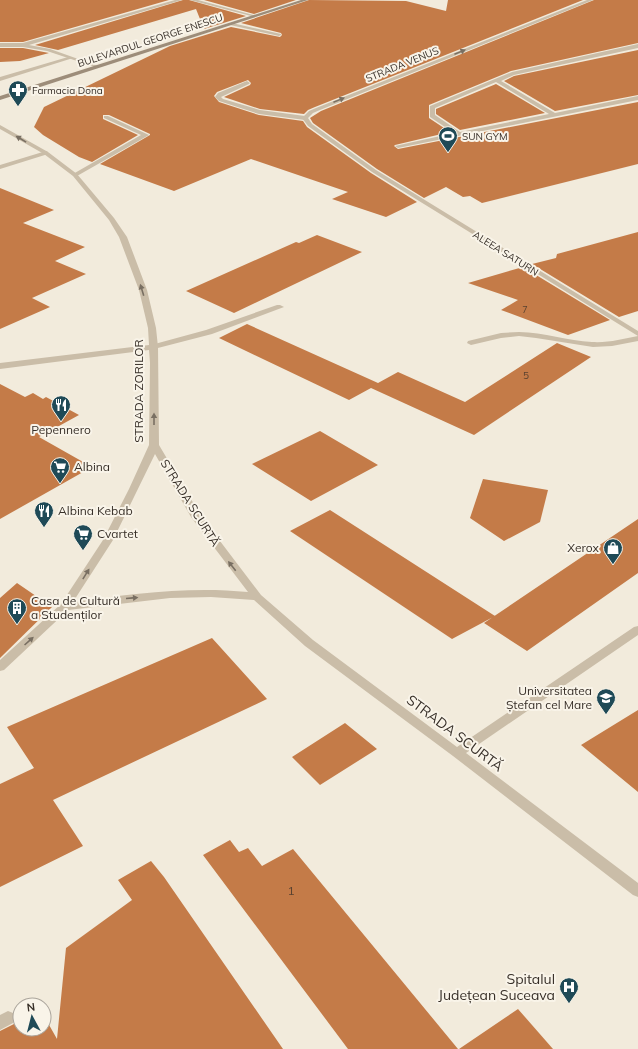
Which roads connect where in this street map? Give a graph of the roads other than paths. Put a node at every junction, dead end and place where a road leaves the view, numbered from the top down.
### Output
1 (180, 0) edge
2 (192, 0) edge
3 (306, 0) edge
4 (591, 0) edge
5 (255, 16) junction
6 (232, 24) junction
7 (279, 35) dead end
8 (0, 45) edge
9 (23, 45) junction
10 (638, 46) edge
11 (70, 58) junction
12 (96, 67) junction
13 (0, 79) edge
14 (496, 80) junction
15 (248, 84) dead end
16 (0, 98) edge
17 (638, 98) edge
18 (555, 115) junction
19 (106, 117) dead end
20 (305, 118) junction
21 (0, 127) edge
22 (459, 134) junction
23 (398, 146) dead end
24 (46, 153) junction
25 (0, 167) edge
26 (75, 176) junction
27 (280, 307) dead end
28 (638, 334) edge
29 (638, 338) edge
30 (471, 343) dead end
31 (154, 347) junction
32 (0, 366) edge
33 (154, 445) junction
34 (257, 597) junction
35 (66, 607) junction
36 (638, 630) edge
37 (0, 667) edge
38 (457, 753) junction
39 (638, 891) edge

1 - 9 street
2 - 5 street
3 - 5 main road, BULEVARDUL GEORGE ENESCU
20 -> 4 street, STRADA VENUS
5 - 6 main road, BULEVARDUL GEORGE ENESCU
6 - 7 street
6 - 12 main road, BULEVARDUL GEORGE ENESCU
8 - 9 street
9 - 11 street
10 - 14 street
11 - 12 street
11 - 13 street
12 - 16 main road, BULEVARDUL GEORGE ENESCU
14 - 18 street
14 - 22 street
15 - 20 street
17 - 18 street
18 - 22 street
19 - 26 street
20 - 28 street, ALEEA SATURN
24 -> 21 street, STRADA ZORILOR
22 - 23 street
24 - 25 street
24 - 26 street, STRADA ZORILOR
31 -> 26 street, STRADA ZORILOR
27 - 31 street
29 - 30 street
31 - 32 street
33 -> 31 street, STRADA ZORILOR
34 -> 33 street, STRADA SCURTĂ
35 -> 33 street, STRADA ZORILOR
35 -> 34 street
34 - 38 street, STRADA SCURTĂ
37 -> 35 street, STRADA ZORILOR
36 - 38 street
38 - 39 street, STRADA SCURTĂ

